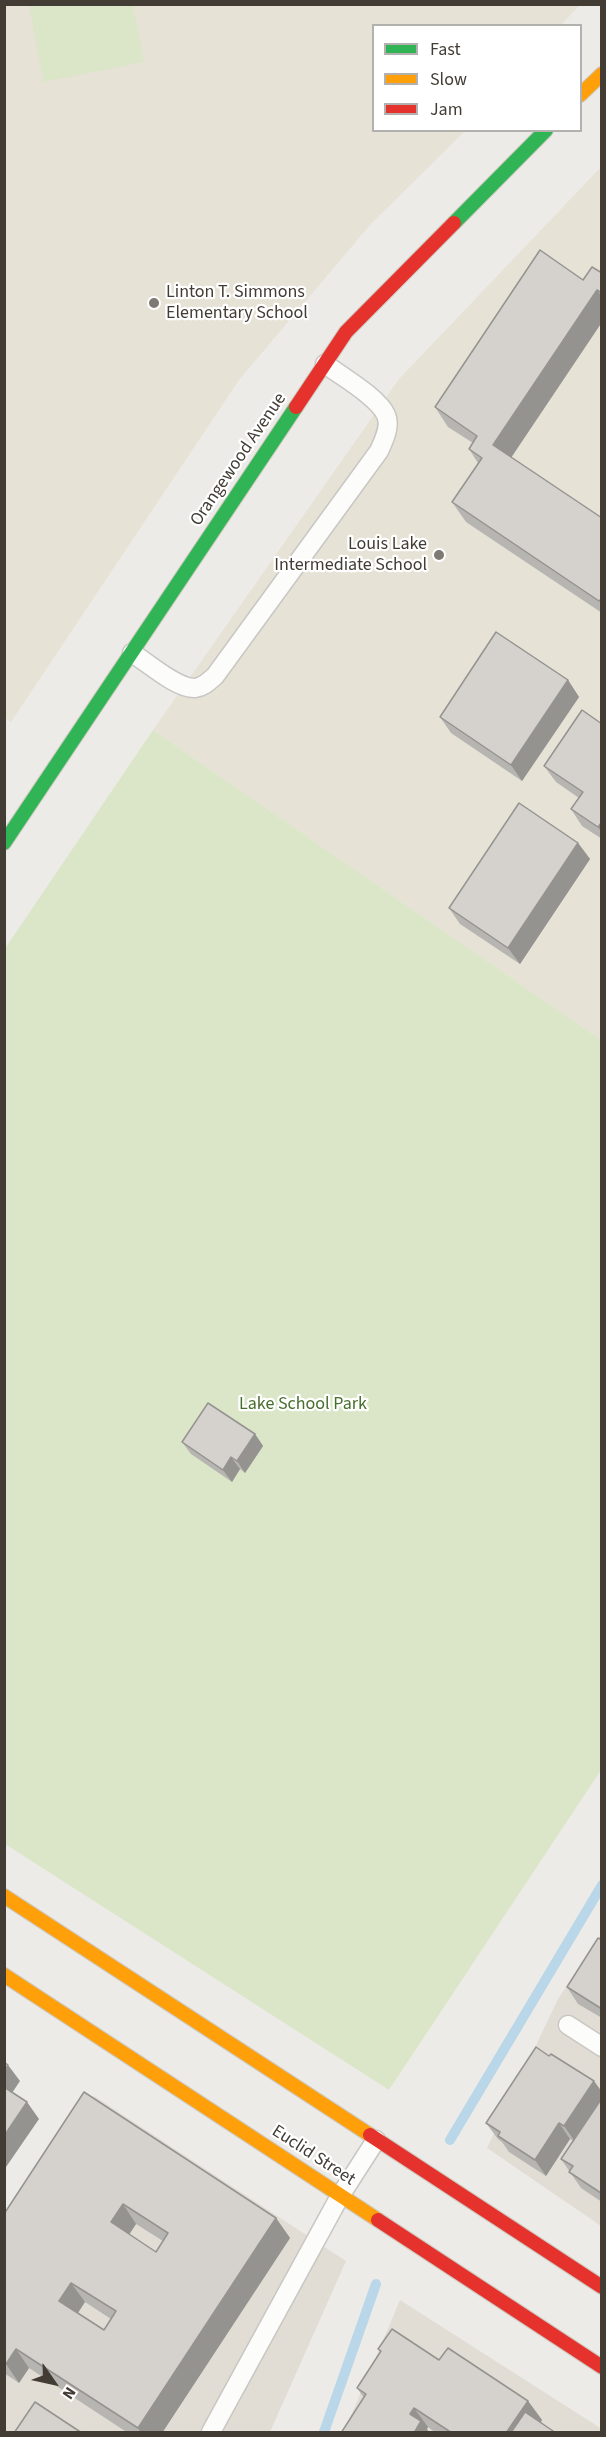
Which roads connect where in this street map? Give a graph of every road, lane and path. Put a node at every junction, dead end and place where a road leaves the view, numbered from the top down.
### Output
1 (602, 74) edge
2 (582, 93) edge
3 (544, 132) edge
4 (325, 364) junction
5 (132, 652) junction
6 (4, 843) edge
7 (4, 1896) edge
8 (4, 1975) edge
9 (568, 2025) dead end
10 (602, 2047) edge
11 (376, 2140) junction
12 (340, 2196) junction
13 (602, 2287) edge
14 (602, 2367) edge
15 (211, 2433) edge

1 - 2 main road
3 - 4 main road, Orangewood Avenue
4 - 5 main road, Orangewood Avenue
4 - 5 lane
5 - 6 main road, Orangewood Avenue
7 - 11 main road
8 - 12 main road, Euclid Street
9 - 10 lane
11 - 12 lane
11 - 13 main road
12 - 14 main road, Euclid Street
12 - 15 lane

